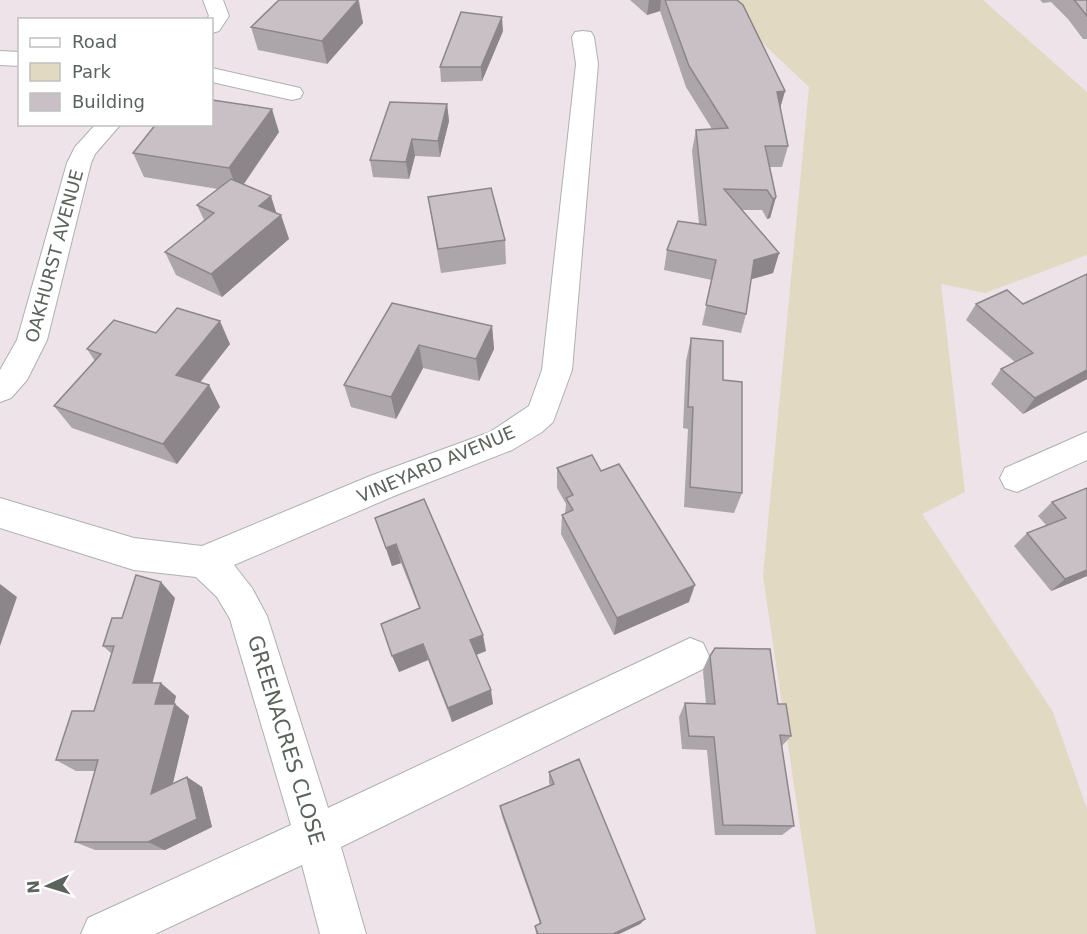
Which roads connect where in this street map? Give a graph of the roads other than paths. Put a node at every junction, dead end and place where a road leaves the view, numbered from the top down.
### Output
1 (213, 0) edge
2 (213, 25) edge
3 (583, 38) dead end
4 (0, 58) edge
5 (18, 58) edge
6 (213, 75) edge
7 (292, 93) dead end
8 (107, 126) edge
9 (0, 390) edge
10 (1087, 445) edge
11 (1017, 478) dead end
12 (0, 513) edge
13 (203, 562) junction
14 (690, 656) dead end
15 (316, 836) junction
16 (104, 934) edge
17 (343, 934) edge

1 - 2 street
3 - 13 street, VINEYARD AVENUE
4 - 5 street
6 - 7 street
8 - 9 street, OAKHURST AVENUE
10 - 11 street
12 - 13 street, VINEYARD AVENUE
13 - 15 street, GREENACRES CLOSE
14 - 15 street
15 - 16 street
15 - 17 street, GREENACRES CLOSE

